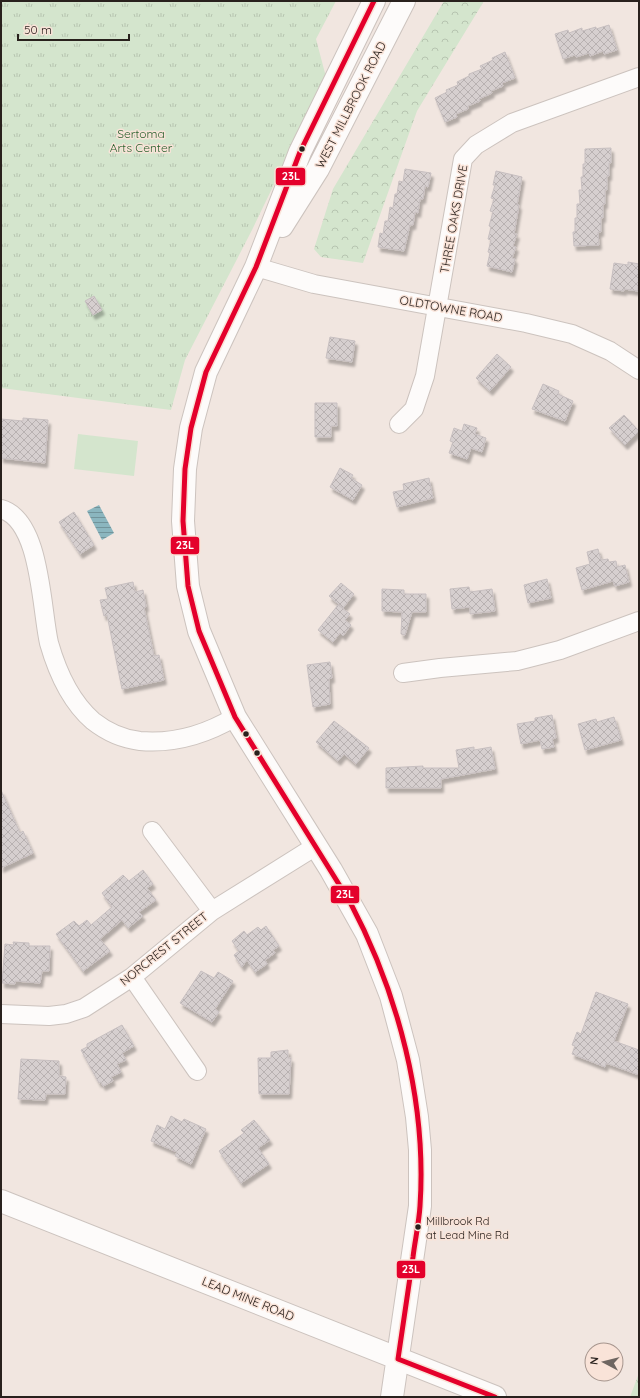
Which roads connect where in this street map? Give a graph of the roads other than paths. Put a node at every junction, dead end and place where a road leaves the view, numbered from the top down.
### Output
1 (374, 1) edge
2 (404, 1) edge
3 (639, 77) edge
4 (256, 267) junction
5 (438, 306) junction
6 (639, 370) edge
7 (399, 424) dead end
8 (1, 509) edge
9 (639, 621) edge
10 (403, 673) dead end
11 (235, 717) junction
12 (152, 831) dead end
13 (316, 846) junction
14 (212, 912) junction
15 (132, 977) junction
16 (1, 1014) edge
17 (197, 1071) dead end
18 (1, 1201) edge
19 (398, 1359) junction
20 (392, 1397) edge
21 (495, 1397) edge

1 - 4 main road, WEST MILLBROOK ROAD
2 - 4 main road, WEST MILLBROOK ROAD
3 - 5 street, THREE OAKS DRIVE
4 - 5 street, OLDTOWNE ROAD
4 - 11 main road, WEST MILLBROOK ROAD
5 - 6 street, OLDTOWNE ROAD
5 - 7 street, THREE OAKS DRIVE
8 - 11 street
9 - 10 street
11 - 13 main road, WEST MILLBROOK ROAD
12 - 14 street
13 - 14 street, NORCREST STREET
13 - 19 main road, WEST MILLBROOK ROAD
14 - 15 street, NORCREST STREET
15 - 16 street, NORCREST STREET
15 - 17 street
18 - 19 main road, LEAD MINE ROAD
19 - 20 main road, WEST MILLBROOK ROAD
19 - 21 main road, LEAD MINE ROAD

